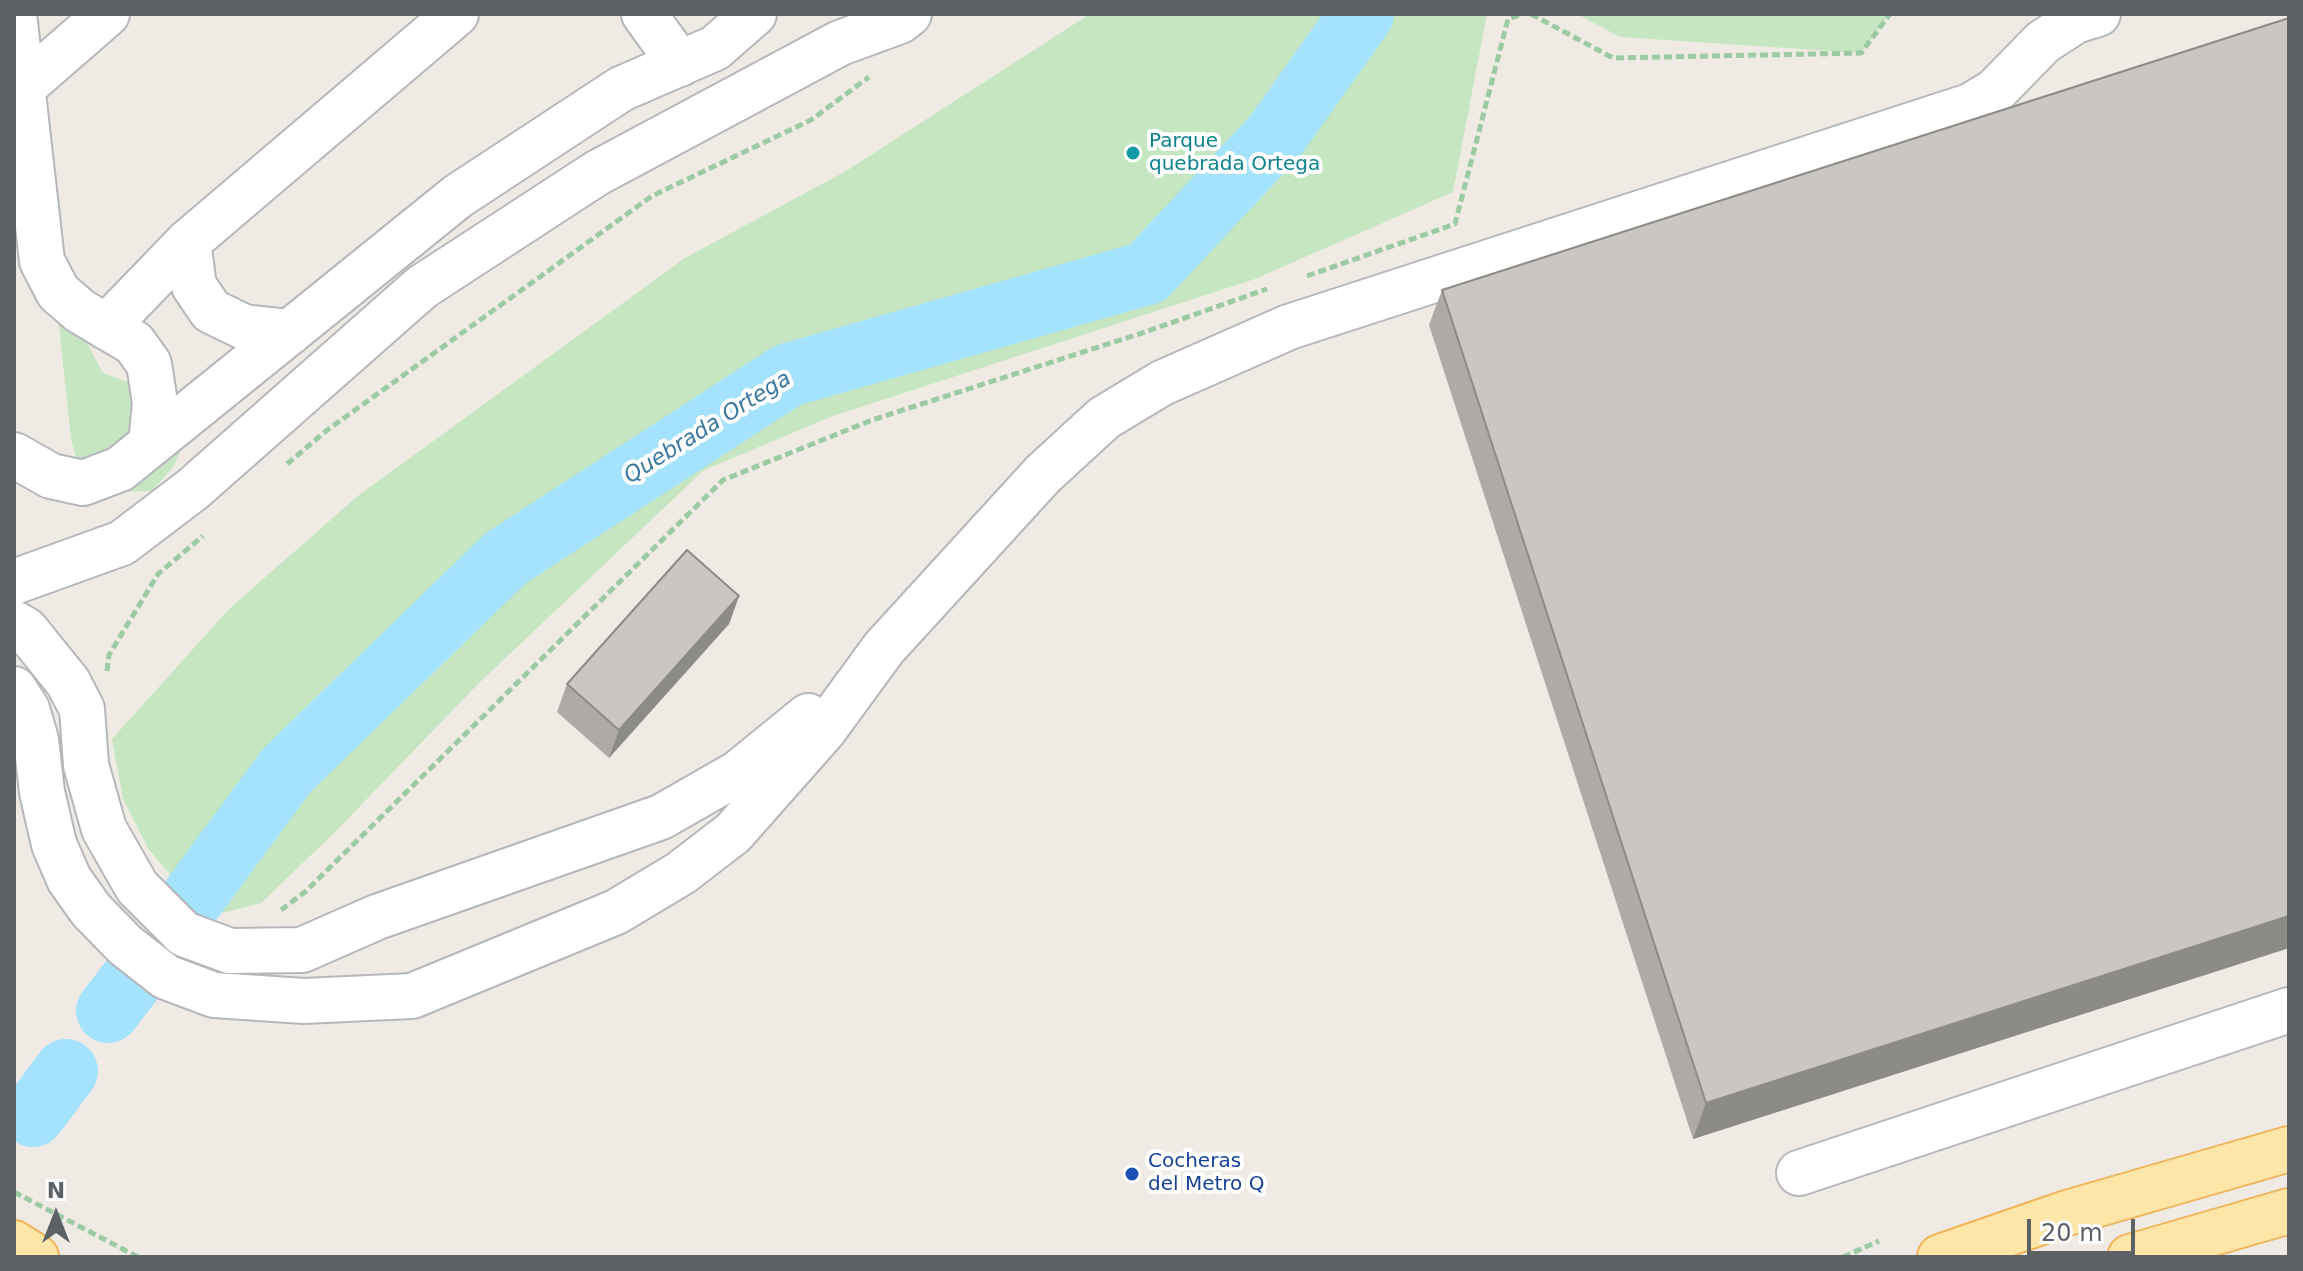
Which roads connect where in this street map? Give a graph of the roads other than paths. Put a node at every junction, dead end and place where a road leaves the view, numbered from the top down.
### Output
1 (14, 14) edge
2 (107, 14) edge
3 (456, 14) edge
4 (644, 14) edge
5 (754, 14) edge
6 (909, 14) edge
7 (2098, 14) edge
8 (680, 64) junction
9 (21, 89) junction
10 (188, 242) junction
11 (106, 327) junction
12 (290, 332) junction
13 (151, 444) junction
14 (14, 455) edge
15 (14, 582) edge
16 (14, 623) edge
17 (884, 648) junction
18 (14, 689) edge
19 (2289, 1010) edge
20 (2289, 1149) edge
21 (1799, 1173) dead end
22 (2289, 1211) edge
23 (14, 1243) edge
24 (36, 1257) edge
25 (1940, 1257) edge
26 (2130, 1257) edge

1 - 9 lane
2 - 9 lane
3 - 10 lane
4 - 8 lane
5 - 8 lane
6 - 15 lane
7 - 17 lane
8 - 12 lane
9 - 11 lane
10 - 11 lane
10 - 12 lane
11 - 13 lane
12 - 13 lane
13 - 14 lane
16 - 17 lane
17 - 18 lane
19 - 21 lane
20 - 25 main road
22 - 26 main road
23 - 24 main road

